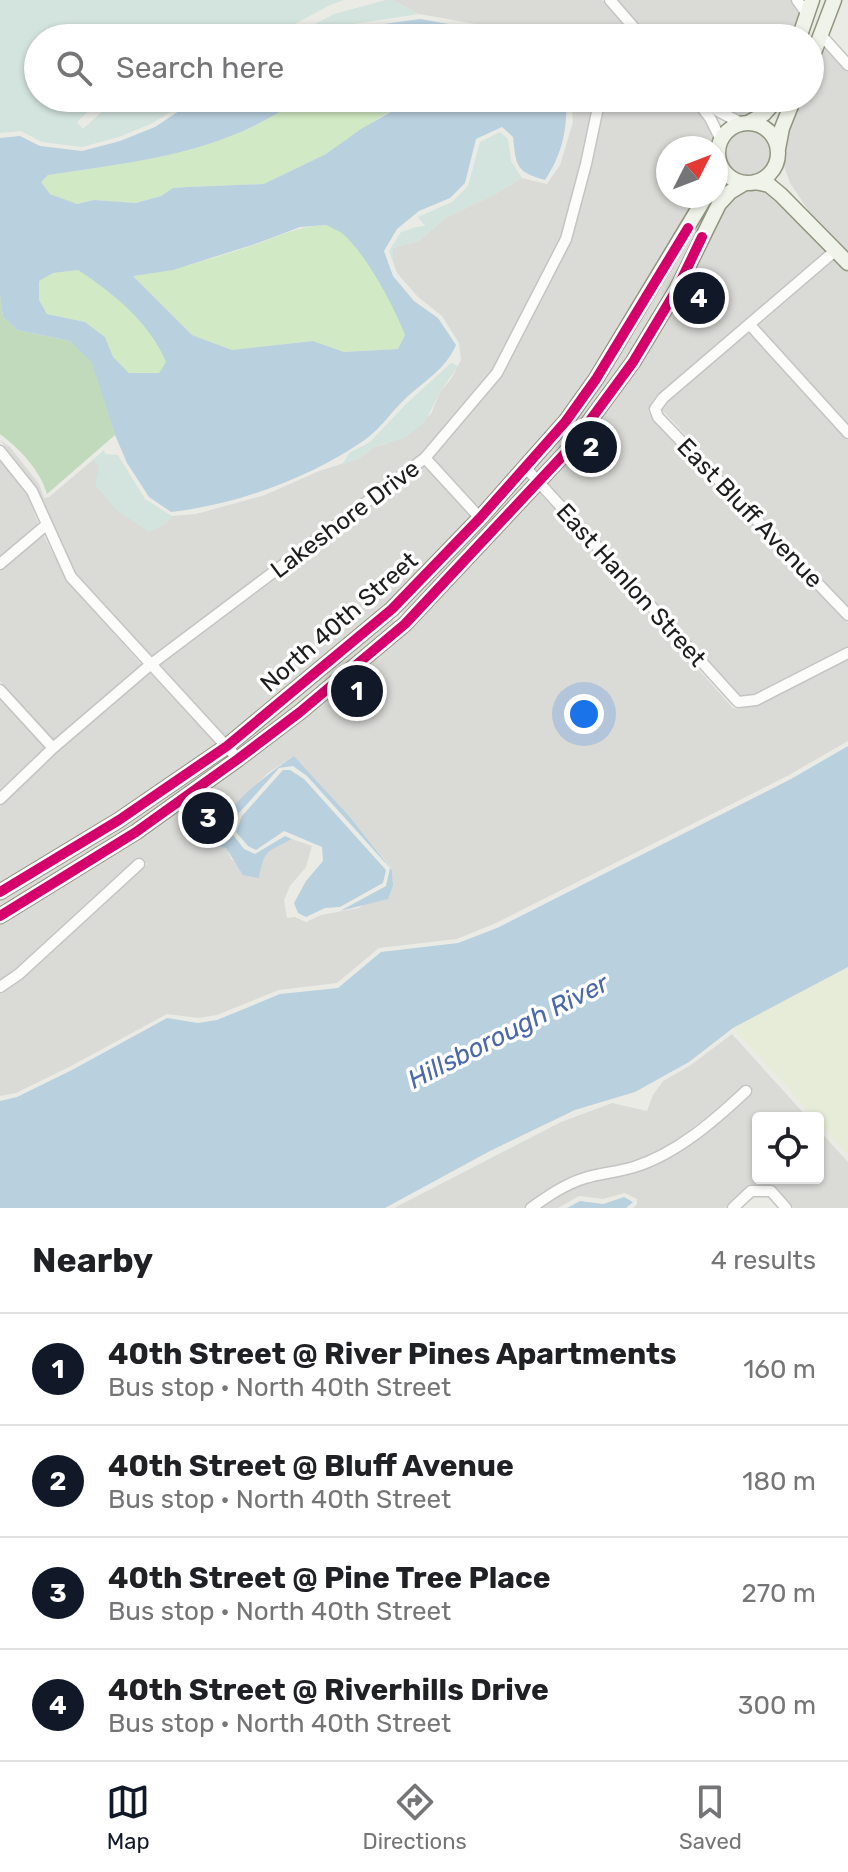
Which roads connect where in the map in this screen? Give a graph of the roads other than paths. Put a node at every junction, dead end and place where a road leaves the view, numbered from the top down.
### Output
1 (610, 0) edge
2 (797, 0) edge
3 (834, 0) edge
4 (810, 7) edge
5 (631, 24) edge
6 (824, 30) edge
7 (824, 38) edge
8 (848, 65) edge
9 (597, 112) edge
10 (706, 112) edge
11 (720, 112) edge
12 (766, 112) edge
13 (788, 112) edge
14 (745, 124) junction
15 (719, 136) edge
16 (725, 136) edge
17 (777, 155) junction
18 (728, 175) edge
19 (750, 183) junction
20 (699, 208) edge
21 (808, 219) junction
22 (836, 250) junction
23 (848, 263) edge
24 (750, 325) junction
25 (848, 433) edge
26 (0, 451) edge
27 (425, 458) junction
28 (525, 467) junction
29 (538, 483) junction
30 (480, 518) junction
31 (45, 526) junction
32 (0, 564) edge
33 (392, 609) junction
34 (848, 615) edge
35 (405, 624) junction
36 (848, 653) edge
37 (150, 665) junction
38 (0, 690) edge
39 (227, 746) junction
40 (53, 748) junction
41 (238, 759) junction
42 (0, 799) edge
43 (139, 864) dead end
44 (0, 892) edge
45 (0, 916) edge
46 (0, 987) edge
47 (746, 1091) dead end
48 (531, 1208) edge
49 (733, 1208) edge
50 (786, 1208) edge

1 - 5 street
2 - 4 street
3 - 6 main road
7 - 8 street
9 - 27 street, Lakeshore Drive
10 - 15 street
11 - 14 street
12 - 14 main road
13 - 17 main road
14 - 16 main road
14 - 17 main road
17 - 19 main road
17 - 21 main road
18 - 19 main road
19 - 21 main road
19 - 29 main road, North 40th Street
20 - 28 main road, North 40th Street
21 - 22 main road
22 - 23 main road
22 - 24 street
24 - 25 street
24 - 34 street, East Bluff Avenue
26 - 31 street
27 - 30 street
27 - 37 street, Lakeshore Drive
28 - 29 street, East Hanlon Street
28 - 30 main road, North 40th Street
29 - 35 main road, North 40th Street
29 - 36 street, East Hanlon Street
30 - 33 main road, North 40th Street
31 - 32 street
31 - 37 street
33 - 35 main road
33 - 39 main road, North 40th Street
35 - 41 main road, North 40th Street
37 - 39 street
37 - 40 street, Lakeshore Drive
38 - 40 street
39 - 41 street
39 - 44 main road, North 40th Street
40 - 42 street, Lakeshore Drive
41 - 45 main road, North 40th Street
43 - 46 street
47 - 48 street
49 - 50 street

